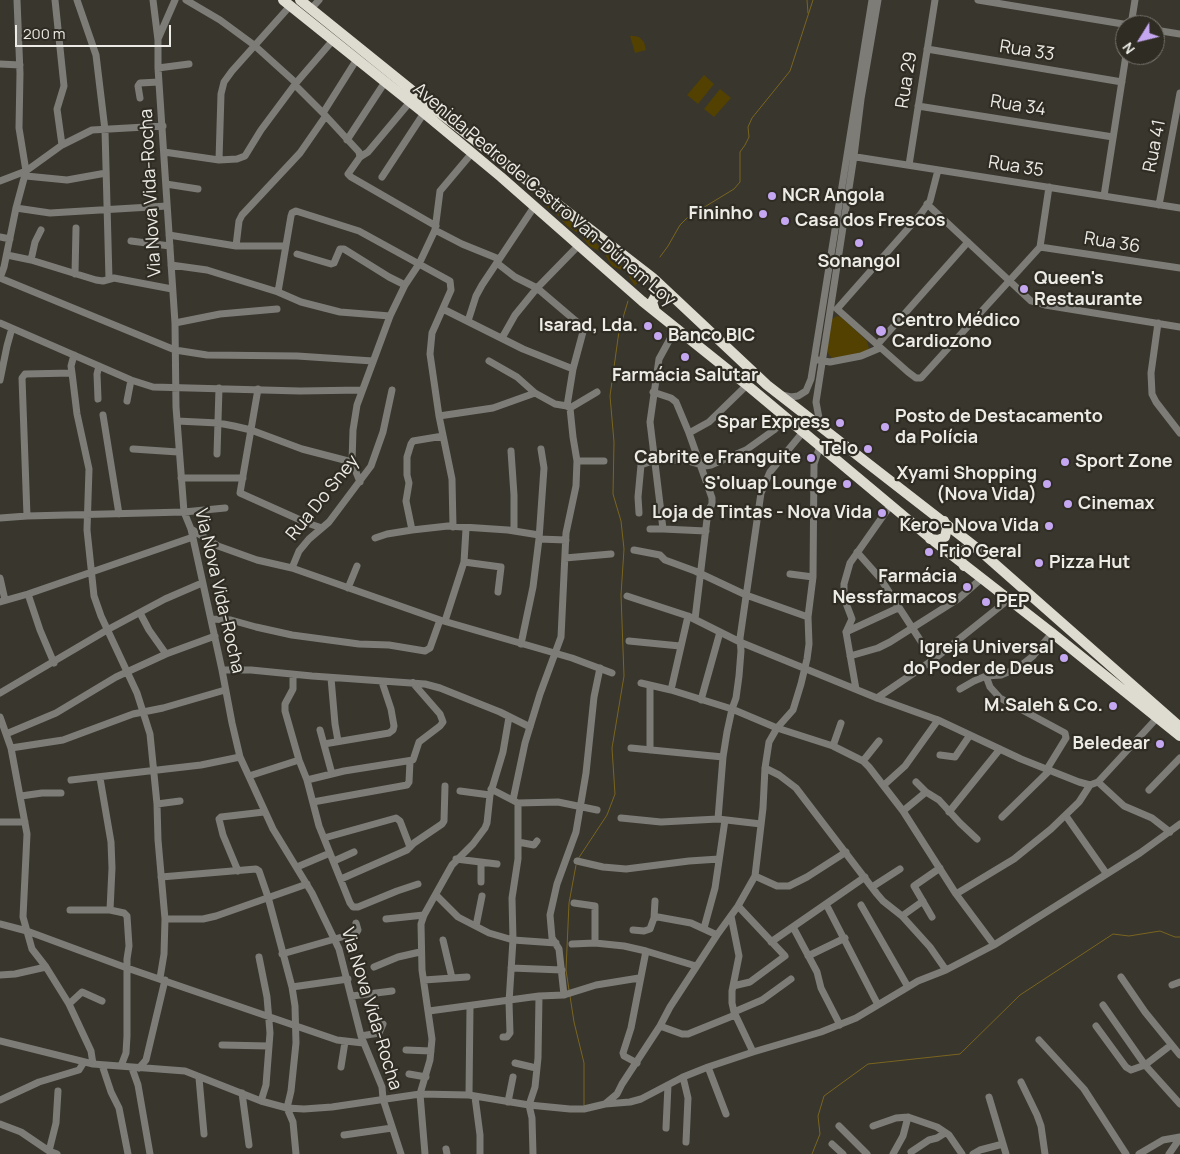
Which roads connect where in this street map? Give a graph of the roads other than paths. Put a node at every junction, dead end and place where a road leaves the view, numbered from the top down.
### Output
1 (17, 0) edge
2 (55, 0) edge
3 (77, 0) edge
4 (153, 0) edge
5 (175, 0) edge
6 (186, 0) edge
7 (300, 0) edge
8 (319, 0) edge
9 (872, 0) edge
10 (878, 0) edge
11 (935, 0) edge
12 (978, 0) edge
13 (1135, 0) edge
14 (286, 3) edge
15 (311, 9) junction
16 (1132, 15) edge
17 (1115, 23) edge
18 (1165, 32) edge
19 (1180, 34) edge
20 (334, 39) junction
21 (158, 40) junction
22 (254, 45) junction
23 (927, 49) junction
24 (357, 59) junction
25 (0, 64) edge
26 (189, 64) dead end
27 (20, 65) junction
28 (1125, 65) edge
29 (158, 68) junction
30 (159, 82) junction
31 (385, 82) junction
32 (1122, 82) junction
33 (296, 84) junction
34 (1180, 93) edge
35 (140, 98) dead end
36 (410, 102) junction
37 (918, 106) junction
38 (424, 114) junction
39 (324, 115) junction
40 (163, 126) junction
41 (105, 130) junction
42 (1113, 137) junction
43 (347, 140) junction
44 (62, 145) junction
45 (164, 152) junction
46 (472, 153) junction
47 (850, 156) junction
48 (360, 157) junction
49 (219, 160) junction
50 (909, 165) junction
51 (938, 170) junction
52 (26, 173) junction
53 (106, 173) junction
54 (382, 177) dead end
55 (1, 179) edge
56 (166, 184) junction
57 (1050, 188) junction
58 (198, 189) dead end
59 (1104, 196) junction
60 (927, 204) junction
61 (1159, 205) junction
62 (168, 206) junction
63 (534, 207) junction
64 (16, 208) junction
65 (1180, 208) edge
66 (108, 210) junction
67 (76, 228) dead end
68 (435, 228) junction
69 (41, 230) dead end
70 (169, 234) junction
71 (0, 237) edge
72 (10, 239) junction
73 (131, 241) dead end
74 (968, 242) junction
75 (170, 246) junction
76 (236, 246) junction
77 (286, 246) junction
78 (578, 246) junction
79 (1040, 247) junction
80 (297, 254) dead end
81 (7, 255) junction
82 (31, 260) junction
83 (498, 261) junction
84 (418, 264) junction
85 (171, 265) junction
86 (1180, 268) edge
87 (75, 274) junction
88 (0, 278) edge
89 (109, 279) junction
90 (1009, 280) junction
91 (405, 285) junction
92 (537, 288) junction
93 (172, 289) junction
94 (278, 292) junction
95 (670, 294) junction
96 (277, 308) dead end
97 (830, 308) junction
98 (443, 309) junction
99 (655, 311) junction
100 (390, 316) junction
101 (468, 321) junction
102 (0, 323) edge
103 (175, 323) junction
104 (1158, 323) junction
105 (1180, 326) edge
106 (12, 328) junction
107 (676, 328) junction
108 (502, 338) junction
109 (878, 346) junction
110 (175, 350) junction
111 (74, 354) junction
112 (818, 360) junction
113 (373, 361) junction
114 (489, 361) dead end
115 (99, 366) junction
116 (573, 369) junction
117 (72, 373) junction
118 (0, 380) edge
119 (131, 380) junction
120 (747, 384) junction
121 (767, 385) junction
122 (175, 388) junction
123 (219, 388) junction
124 (258, 389) junction
125 (362, 390) junction
126 (392, 390) dead end
127 (597, 392) dead end
128 (654, 392) junction
129 (535, 393) junction
130 (98, 399) dead end
131 (127, 401) dead end
132 (569, 407) junction
133 (103, 415) dead end
134 (439, 416) junction
135 (786, 418) junction
136 (177, 421) junction
137 (218, 423) junction
138 (251, 430) junction
139 (803, 432) junction
140 (1180, 432) edge
141 (689, 433) junction
142 (443, 436) junction
143 (842, 445) junction
144 (820, 446) junction
145 (133, 449) dead end
146 (541, 449) dead end
147 (511, 451) dead end
148 (178, 452) junction
149 (217, 454) dead end
150 (654, 459) junction
151 (577, 461) junction
152 (604, 461) dead end
153 (352, 462) junction
154 (700, 465) junction
155 (181, 478) junction
156 (243, 478) junction
157 (360, 482) junction
158 (890, 506) junction
159 (225, 508) dead end
160 (184, 512) junction
161 (639, 513) dead end
162 (119, 514) junction
163 (27, 516) junction
164 (88, 516) junction
165 (0, 518) edge
166 (943, 521) junction
167 (453, 526) junction
168 (322, 528) junction
169 (191, 529) junction
170 (466, 529) junction
171 (650, 529) dead end
172 (663, 529) junction
173 (412, 530) junction
174 (514, 531) junction
175 (706, 531) junction
176 (193, 537) junction
177 (539, 537) junction
178 (375, 538) dead end
179 (930, 538) junction
180 (566, 540) junction
181 (978, 549) junction
182 (634, 550) dead end
183 (857, 552) junction
184 (611, 554) dead end
185 (565, 558) junction
186 (464, 562) junction
187 (357, 566) dead end
188 (965, 566) junction
189 (292, 568) junction
190 (91, 572) junction
191 (701, 574) junction
192 (790, 574) dead end
193 (813, 576) junction
194 (0, 578) edge
195 (981, 579) junction
196 (202, 583) junction
197 (348, 588) junction
198 (498, 592) dead end
199 (28, 594) junction
200 (627, 596) dead end
201 (746, 596) junction
202 (1008, 600) junction
203 (3, 601) edge
204 (898, 608) junction
205 (140, 613) junction
206 (691, 617) junction
207 (808, 617) junction
208 (211, 619) junction
209 (442, 620) junction
210 (912, 629) junction
211 (107, 630) junction
212 (720, 632) junction
213 (846, 632) junction
214 (1052, 633) junction
215 (215, 636) junction
216 (629, 641) dead end
217 (740, 642) junction
218 (521, 644) junction
219 (680, 646) junction
220 (166, 654) junction
221 (555, 654) junction
222 (850, 656) junction
223 (933, 660) junction
224 (54, 663) junction
225 (600, 668) junction
226 (806, 668) junction
227 (222, 670) junction
228 (128, 672) junction
229 (612, 673) dead end
230 (293, 675) junction
231 (986, 676) junction
232 (331, 678) junction
233 (382, 682) junction
234 (413, 683) junction
235 (641, 683) dead end
236 (650, 685) junction
237 (856, 689) junction
238 (960, 689) dead end
239 (225, 690) junction
240 (671, 690) junction
241 (0, 693) edge
242 (877, 698) junction
243 (701, 700) junction
244 (732, 709) junction
245 (144, 712) junction
246 (0, 717) edge
247 (509, 717) junction
248 (1157, 718) junction
249 (938, 720) junction
250 (841, 723) dead end
251 (530, 727) junction
252 (777, 728) junction
253 (1180, 728) edge
254 (320, 730) dead end
255 (6, 734) junction
256 (970, 735) junction
257 (1180, 736) edge
258 (338, 741) junction
259 (879, 741) dead end
260 (324, 744) junction
261 (833, 746) junction
262 (11, 748) junction
263 (631, 748) dead end
264 (1000, 749) junction
265 (650, 750) junction
266 (940, 755) dead end
267 (240, 757) junction
268 (723, 757) junction
269 (1180, 758) edge
270 (299, 760) junction
271 (410, 761) junction
272 (863, 761) junction
273 (765, 768) junction
274 (1049, 769) junction
275 (154, 772) junction
276 (332, 774) junction
277 (249, 776) junction
278 (100, 778) junction
279 (71, 780) dead end
280 (307, 780) junction
281 (916, 782) dead end
282 (1098, 782) junction
283 (1090, 785) junction
284 (445, 786) dead end
285 (884, 786) junction
286 (1149, 790) dead end
287 (460, 791) dead end
288 (490, 792) junction
289 (926, 792) junction
290 (61, 793) dead end
291 (21, 796) junction
292 (180, 801) dead end
293 (313, 802) junction
294 (515, 802) junction
295 (157, 804) junction
296 (579, 806) junction
297 (597, 810) dead end
298 (903, 811) junction
299 (264, 812) junction
300 (949, 812) junction
301 (1066, 816) junction
302 (1002, 817) dead end
303 (621, 818) dead end
304 (722, 820) junction
305 (0, 822) edge
306 (25, 822) junction
307 (761, 824) junction
308 (1180, 824) edge
309 (1170, 832) junction
310 (324, 838) junction
311 (977, 839) dead end
312 (518, 842) junction
313 (537, 842) dead end
314 (410, 846) junction
315 (354, 852) dead end
316 (846, 852) junction
317 (330, 853) junction
318 (456, 859) junction
319 (719, 859) junction
320 (334, 861) junction
321 (577, 861) dead end
322 (481, 862) junction
323 (497, 864) dead end
324 (297, 867) junction
325 (940, 868) junction
326 (900, 869) dead end
327 (238, 871) junction
328 (1106, 873) junction
329 (755, 876) junction
330 (162, 877) junction
331 (865, 877) junction
332 (342, 879) junction
333 (481, 882) dead end
334 (307, 884) junction
335 (418, 884) dead end
336 (872, 887) junction
337 (956, 894) junction
338 (436, 895) junction
339 (482, 896) dead end
340 (268, 897) junction
341 (923, 900) junction
342 (655, 901) dead end
343 (574, 903) dead end
344 (826, 904) junction
345 (861, 905) dead end
346 (738, 906) junction
347 (70, 910) dead end
348 (110, 910) junction
349 (424, 915) junction
350 (731, 916) junction
351 (902, 916) junction
352 (932, 917) dead end
353 (654, 918) junction
354 (165, 919) junction
355 (386, 919) dead end
356 (356, 923) dead end
357 (0, 924) edge
358 (476, 926) junction
359 (793, 926) junction
360 (704, 928) junction
361 (633, 930) dead end
362 (27, 931) junction
363 (717, 935) junction
364 (844, 938) junction
365 (336, 940) junction
366 (443, 940) dead end
367 (513, 940) junction
368 (771, 942) junction
369 (556, 943) junction
370 (595, 943) junction
371 (572, 944) dead end
372 (994, 945) junction
373 (646, 951) junction
374 (420, 952) junction
375 (282, 954) junction
376 (808, 956) junction
377 (259, 957) dead end
378 (696, 966) junction
379 (46, 967) junction
380 (374, 967) dead end
381 (127, 968) junction
382 (511, 968) junction
383 (562, 970) junction
384 (946, 970) junction
385 (0, 975) edge
386 (1121, 976) dead end
387 (467, 977) dead end
388 (452, 978) junction
389 (640, 978) junction
390 (162, 979) junction
391 (348, 979) junction
392 (790, 979) dead end
393 (424, 980) junction
394 (1180, 982) edge
395 (1172, 985) dead end
396 (733, 986) junction
397 (292, 987) junction
398 (908, 987) junction
399 (392, 991) dead end
400 (564, 995) junction
401 (352, 996) junction
402 (539, 996) junction
403 (102, 1001) dead end
404 (509, 1002) junction
405 (69, 1004) junction
406 (878, 1005) junction
407 (1103, 1005) dead end
408 (470, 1007) junction
409 (429, 1011) junction
410 (734, 1013) junction
411 (269, 1016) junction
412 (383, 1024) dead end
413 (840, 1025) junction
414 (297, 1026) junction
415 (660, 1026) junction
416 (1096, 1026) dead end
417 (503, 1037) dead end
418 (362, 1039) junction
419 (1039, 1040) dead end
420 (0, 1041) edge
421 (344, 1042) junction
422 (222, 1045) dead end
423 (1172, 1045) junction
424 (268, 1046) junction
425 (406, 1050) dead end
426 (432, 1051) junction
427 (753, 1052) junction
428 (1180, 1056) edge
429 (84, 1062) junction
430 (515, 1063) dead end
431 (637, 1063) junction
432 (93, 1064) junction
433 (102, 1065) junction
434 (1144, 1065) junction
435 (121, 1066) junction
436 (341, 1067) dead end
437 (708, 1067) junction
438 (135, 1068) junction
439 (536, 1068) junction
440 (409, 1074) dead end
441 (426, 1077) junction
442 (513, 1077) dead end
443 (683, 1077) junction
444 (199, 1078) junction
445 (1021, 1082) dead end
446 (668, 1085) junction
447 (58, 1091) dead end
448 (242, 1094) junction
449 (420, 1094) junction
450 (472, 1096) junction
451 (989, 1097) dead end
452 (383, 1099) junction
453 (0, 1100) edge
454 (261, 1101) junction
455 (508, 1102) junction
456 (605, 1104) junction
457 (1180, 1104) edge
458 (529, 1105) junction
459 (287, 1108) junction
460 (726, 1114) dead end
461 (908, 1117) junction
462 (0, 1124) edge
463 (839, 1126) dead end
464 (873, 1126) dead end
465 (392, 1128) junction
466 (666, 1128) dead end
467 (945, 1132) junction
468 (204, 1134) dead end
469 (344, 1135) dead end
470 (1180, 1138) edge
471 (686, 1142) dead end
472 (900, 1143) junction
473 (832, 1144) dead end
474 (1003, 1144) junction
475 (248, 1145) dead end
476 (49, 1151) junction
477 (912, 1153) edge
478 (58, 1154) edge
479 (128, 1154) edge
480 (150, 1154) edge
481 (296, 1154) edge
482 (401, 1154) edge
483 (425, 1154) edge
484 (480, 1154) edge
485 (533, 1154) edge
486 (842, 1154) edge
487 (867, 1154) edge
488 (893, 1154) edge
489 (962, 1154) edge
490 (973, 1154) edge
491 (1006, 1154) edge
492 (1045, 1154) edge
493 (1126, 1154) edge
494 (1139, 1154) edge
495 (1169, 1154) edge

1 - 27 street
2 - 44 street
3 - 41 street
4 - 21 street, Via Nova Vida-Rocha
5 - 21 street
6 - 22 street
7 - 15 highway, Avenida Pedro de Castro Van-Dúnem Loy
8 - 15 street
9 - 47 street
10 - 47 street
11 - 23 street, Rua 29
12 - 17 street
13 - 16 street
14 - 20 highway, Avenida Pedro de Castro Van-Dúnem Loy
14 - 22 street
15 - 95 highway, Avenida Pedro de Castro Van-Dúnem Loy
18 - 19 street
20 - 24 highway, Avenida Pedro de Castro Van-Dúnem Loy
20 - 33 street
21 - 29 street, Via Nova Vida-Rocha
22 - 33 street
22 - 49 street
23 - 32 street, Rua 33
23 - 37 street, Rua 29
24 - 31 highway, Avenida Pedro de Castro Van-Dúnem Loy
24 - 39 street
25 - 27 street
26 - 29 street
27 - 52 street
28 - 32 street
29 - 30 street, Via Nova Vida-Rocha
30 - 35 street
30 - 40 street, Via Nova Vida-Rocha
31 - 36 highway, Avenida Pedro de Castro Van-Dúnem Loy
31 - 43 street
32 - 42 street
33 - 39 street
33 - 49 street
34 - 61 street, Rua 41
36 - 38 highway, Avenida Pedro de Castro Van-Dúnem Loy
36 - 48 street
37 - 42 street, Rua 34
37 - 50 street, Rua 29
38 - 46 highway, Avenida Pedro de Castro Van-Dúnem Loy
38 - 54 street
39 - 43 street
39 - 76 street
40 - 41 street
40 - 45 street, Via Nova Vida-Rocha
41 - 44 street
41 - 53 street
42 - 59 street
43 - 48 street
44 - 52 street
45 - 49 street
45 - 56 street, Via Nova Vida-Rocha
46 - 63 highway, Avenida Pedro de Castro Van-Dúnem Loy
46 - 68 street
47 - 50 street, Rua 35
47 - 97 street
48 - 68 street
50 - 51 street, Rua 35
51 - 57 street, Rua 35
51 - 60 street
52 - 53 street
52 - 55 street
52 - 64 street
53 - 66 street
56 - 58 street
56 - 62 street, Via Nova Vida-Rocha
57 - 59 street, Rua 35
57 - 79 street
59 - 61 street, Rua 35
60 - 74 street
60 - 97 street
61 - 65 street, Rua 35
62 - 66 street
62 - 70 street, Via Nova Vida-Rocha
63 - 78 highway, Avenida Pedro de Castro Van-Dúnem Loy
63 - 83 street
64 - 66 street
64 - 72 street
66 - 89 street
67 - 87 street
68 - 83 street
68 - 84 street
69 - 82 street
70 - 75 street, Via Nova Vida-Rocha
70 - 76 street
71 - 72 street
72 - 81 street
73 - 75 street
74 - 90 street
74 - 109 street
75 - 85 street, Via Nova Vida-Rocha
76 - 77 street
77 - 84 street
77 - 94 street
78 - 92 street
78 - 99 highway, Avenida Pedro de Castro Van-Dúnem Loy
79 - 86 street, Rua 36
79 - 90 street
80 - 91 street
81 - 82 street
81 - 88 street
82 - 87 street
83 - 92 street
83 - 101 street
84 - 91 street
84 - 98 street
85 - 93 street, Via Nova Vida-Rocha
85 - 94 street
87 - 89 street
88 - 110 street
89 - 93 street
90 - 104 street
90 - 109 street
91 - 100 street
92 - 108 street
92 - 116 street
93 - 103 street, Via Nova Vida-Rocha
94 - 100 street
95 - 99 highway
95 - 121 highway, Avenida Pedro de Castro Van-Dúnem Loy
96 - 103 street
97 - 109 street
97 - 112 street
98 - 101 street
98 - 134 street
99 - 107 highway, Avenida Pedro de Castro Van-Dúnem Loy
100 - 113 street
101 - 108 street
102 - 106 street
103 - 110 street, Via Nova Vida-Rocha
104 - 105 street
104 - 140 street
106 - 111 street
106 - 118 street
107 - 120 highway, Avenida Pedro de Castro Van-Dúnem Loy
107 - 128 street
108 - 116 street
109 - 112 street
110 - 113 street
110 - 122 street, Via Nova Vida-Rocha
111 - 115 street
111 - 117 street
112 - 121 street
112 - 143 street
113 - 125 street
114 - 129 street
115 - 119 street
115 - 130 street
116 - 132 street
117 - 163 street
117 - 164 street
119 - 122 street
119 - 131 street
120 - 135 highway, Avenida Pedro de Castro Van-Dúnem Loy
120 - 141 street
121 - 143 highway, Avenida Pedro de Castro Van-Dúnem Loy
122 - 123 street
122 - 136 street, Via Nova Vida-Rocha
123 - 124 street
123 - 137 street
124 - 125 street
124 - 138 street
125 - 153 street
126 - 157 street, Rua Do Sney
127 - 132 street
128 - 141 street
128 - 150 street
129 - 132 street
129 - 134 street
132 - 151 street
133 - 162 street
134 - 142 street
135 - 139 highway, Avenida Pedro de Castro Van-Dúnem Loy
135 - 154 street
136 - 137 street
136 - 148 street, Via Nova Vida-Rocha
137 - 138 street
137 - 149 street
138 - 153 street
138 - 156 street
139 - 144 highway, Avenida Pedro de Castro Van-Dúnem Loy
139 - 201 street
141 - 154 street
142 - 167 street
142 - 173 street
143 - 166 highway, Avenida Pedro de Castro Van-Dúnem Loy
144 - 158 highway, Avenida Pedro de Castro Van-Dúnem Loy
144 - 193 street
145 - 148 street
146 - 177 street
147 - 174 street
148 - 155 street, Via Nova Vida-Rocha
150 - 154 street
150 - 161 street
150 - 172 street
151 - 152 street
151 - 180 street
153 - 157 street
154 - 175 street
155 - 156 street
155 - 160 street, Via Nova Vida-Rocha
156 - 168 street
157 - 168 street, Rua Do Sney
158 - 179 highway, Avenida Pedro de Castro Van-Dúnem Loy
158 - 183 street
159 - 160 street
160 - 162 street
160 - 169 street, Via Nova Vida-Rocha
162 - 164 street
163 - 164 street
163 - 165 street
164 - 190 street
166 - 179 highway
166 - 181 highway, Avenida Pedro de Castro Van-Dúnem Loy
167 - 170 street
167 - 173 street
168 - 189 street, Rua Do Sney
169 - 176 street, Via Nova Vida-Rocha
169 - 189 street
170 - 174 street
170 - 186 street
171 - 172 street
172 - 175 street
173 - 178 street
174 - 177 street
175 - 191 street
176 - 190 street
176 - 196 street, Via Nova Vida-Rocha
177 - 180 street
177 - 218 street
179 - 188 highway, Avenida Pedro de Castro Van-Dúnem Loy
180 - 185 street
181 - 188 highway
181 - 253 highway, Avenida Pedro de Castro Van-Dúnem Loy
182 - 191 street
183 - 204 street
183 - 213 street
184 - 185 street
185 - 221 street
186 - 198 street
186 - 209 street
187 - 197 street
188 - 195 highway, Avenida Pedro de Castro Van-Dúnem Loy
189 - 197 street
190 - 199 street
190 - 211 street
191 - 201 street
191 - 206 street
192 - 193 street
193 - 207 street
194 - 203 street
195 - 202 highway, Avenida Pedro de Castro Van-Dúnem Loy
195 - 210 street
196 - 205 street
196 - 208 street, Via Nova Vida-Rocha
197 - 209 street
199 - 203 street
199 - 224 street
200 - 206 street
201 - 207 street
201 - 217 street
202 - 214 highway, Avenida Pedro de Castro Van-Dúnem Loy
202 - 223 street
204 - 210 street
204 - 213 street
205 - 211 street
205 - 220 street
206 - 212 street
206 - 219 street
207 - 226 street
208 - 209 street
208 - 215 street, Via Nova Vida-Rocha
209 - 218 street
210 - 222 street
210 - 223 street
211 - 224 street
211 - 228 street
212 - 217 street
212 - 243 street
213 - 222 street
214 - 231 street
214 - 248 highway, Avenida Pedro de Castro Van-Dúnem Loy
215 - 220 street
215 - 227 street, Via Nova Vida-Rocha
216 - 219 street
217 - 226 street
217 - 244 street
218 - 221 street
219 - 240 street
220 - 228 street
221 - 225 street
221 - 251 street
222 - 237 street
223 - 242 street
224 - 241 street
225 - 229 street
225 - 296 street
226 - 237 street
226 - 252 street
227 - 230 street
227 - 239 street, Via Nova Vida-Rocha
228 - 245 street
228 - 255 street
230 - 232 street
230 - 270 street
231 - 238 street
231 - 274 street
232 - 233 street
232 - 258 street
233 - 234 street
233 - 258 street
234 - 247 street
234 - 271 street
235 - 236 street
236 - 240 street
236 - 265 street
237 - 242 street
239 - 245 street
239 - 267 street, Via Nova Vida-Rocha
240 - 243 street
242 - 249 street
243 - 244 street
244 - 252 street
244 - 268 street
245 - 262 street
245 - 275 street
246 - 255 street
247 - 251 street
247 - 288 street
248 - 257 highway, Avenida Pedro de Castro Van-Dúnem Loy
248 - 282 street
249 - 256 street
249 - 285 street
250 - 261 street
251 - 294 street
252 - 261 street
252 - 273 street
254 - 260 street
255 - 262 street
256 - 264 street
256 - 266 street
258 - 260 street
259 - 272 street
260 - 276 street
261 - 272 street
262 - 291 street
263 - 265 street
264 - 274 street
264 - 300 street
265 - 268 street
267 - 275 street
267 - 277 street, Via Nova Vida-Rocha
268 - 304 street
269 - 286 street
270 - 277 street
270 - 280 street
271 - 276 street
271 - 293 street
272 - 285 street
273 - 307 street
273 - 316 street
274 - 283 street
274 - 302 street
275 - 278 street
275 - 295 street
276 - 280 street
277 - 299 street, Via Nova Vida-Rocha
278 - 279 street
278 - 348 street
280 - 293 street
281 - 289 street
282 - 283 street
282 - 309 street
283 - 301 street
284 - 314 street
285 - 298 street
287 - 288 street
288 - 294 street
288 - 318 street
289 - 298 street
289 - 300 street
290 - 291 street
291 - 306 street
292 - 295 street
293 - 310 street
294 - 296 street
294 - 312 street
295 - 330 street
296 - 297 street
296 - 369 street
298 - 325 street
299 - 324 street, Via Nova Vida-Rocha
299 - 327 street
300 - 311 street
301 - 328 street
301 - 337 street
303 - 304 street
304 - 307 street
304 - 319 street
305 - 306 street
306 - 362 street
307 - 329 street
308 - 309 street
309 - 328 street
310 - 314 street
310 - 317 street
312 - 313 street
312 - 367 street
314 - 332 street
315 - 320 street
316 - 329 street
316 - 331 street
317 - 320 street
317 - 324 street
318 - 322 street
318 - 338 street
319 - 321 street
319 - 360 street
320 - 332 street
322 - 323 street
322 - 333 street
324 - 334 street, Via Nova Vida-Rocha
325 - 337 street
325 - 341 street
326 - 336 street
327 - 330 street
327 - 340 street
328 - 372 street
329 - 346 street
330 - 354 street
331 - 336 street
331 - 344 street
332 - 335 street
334 - 340 street
334 - 365 street, Via Nova Vida-Rocha
336 - 351 street
337 - 372 street
338 - 349 street
338 - 358 street
339 - 358 street
340 - 354 street
340 - 375 street
341 - 351 street
341 - 352 street
342 - 353 street
343 - 370 street
344 - 359 street
344 - 364 street
345 - 398 street
346 - 350 street
346 - 368 street
347 - 348 street
348 - 381 street
349 - 355 street
349 - 374 street
350 - 363 street
350 - 396 street
351 - 384 street
353 - 360 street
353 - 361 street
354 - 390 street
356 - 365 street
357 - 362 street
358 - 367 street
359 - 368 street
359 - 376 street
360 - 363 street
362 - 379 street
362 - 381 street
363 - 378 street
364 - 376 street
364 - 406 street
365 - 375 street
365 - 391 street, Via Nova Vida-Rocha
366 - 388 street
367 - 369 street
367 - 382 street
368 - 396 street
369 - 383 street
370 - 371 street
370 - 373 street
372 - 384 street
373 - 378 street
373 - 389 street
374 - 380 street
374 - 393 street
375 - 397 street
376 - 413 street
377 - 411 street
378 - 415 street
379 - 385 street
379 - 405 street
381 - 390 street
381 - 435 street
382 - 383 street
382 - 404 street
383 - 400 street
384 - 398 street
386 - 423 street
387 - 388 street
388 - 393 street
389 - 400 street
389 - 431 street
390 - 411 street
390 - 438 street
391 - 397 street
391 - 401 street, Via Nova Vida-Rocha
392 - 410 street
393 - 409 street
394 - 395 street
396 - 410 street
397 - 414 street
398 - 406 street
399 - 401 street
400 - 402 street
401 - 418 street, Via Nova Vida-Rocha
402 - 404 street
402 - 439 street
403 - 405 street
404 - 408 street
404 - 417 street
405 - 432 street
406 - 413 street
407 - 434 street
408 - 409 street
408 - 450 street
409 - 426 street
410 - 415 street
410 - 427 street
411 - 414 street
411 - 424 street
412 - 418 street
413 - 427 street
414 - 421 street
414 - 459 street
415 - 431 street
416 - 434 street
418 - 421 street
418 - 452 street, Via Nova Vida-Rocha
419 - 493 street
420 - 429 street
421 - 436 street
422 - 424 street
423 - 428 street
423 - 434 street
424 - 454 street
425 - 426 street
426 - 441 street
427 - 437 street
429 - 432 street
429 - 453 street
430 - 439 street
431 - 456 street
432 - 433 street
433 - 435 street
433 - 479 street
434 - 457 street
435 - 438 street
437 - 443 street
437 - 460 street
438 - 444 street
438 - 480 street
439 - 458 street
440 - 441 street
441 - 449 street
442 - 455 street
443 - 446 street
443 - 471 street
444 - 448 street
444 - 468 street
445 - 492 street
446 - 456 street
446 - 466 street
447 - 476 street
448 - 454 street
448 - 475 street
449 - 450 street
449 - 452 street
449 - 483 street
450 - 455 street
450 - 484 street
451 - 474 street
452 - 459 street
452 - 465 street, Via Nova Vida-Rocha
454 - 459 street
455 - 458 street
456 - 458 street
458 - 485 street
459 - 481 street
461 - 464 street
461 - 467 street
461 - 472 street
462 - 476 street
463 - 487 street
465 - 469 street
465 - 482 street, Via Nova Vida-Rocha
467 - 477 street
467 - 489 street
470 - 494 street
470 - 495 street
472 - 477 street
472 - 488 street
473 - 486 street
474 - 490 street
474 - 491 street
476 - 478 street

